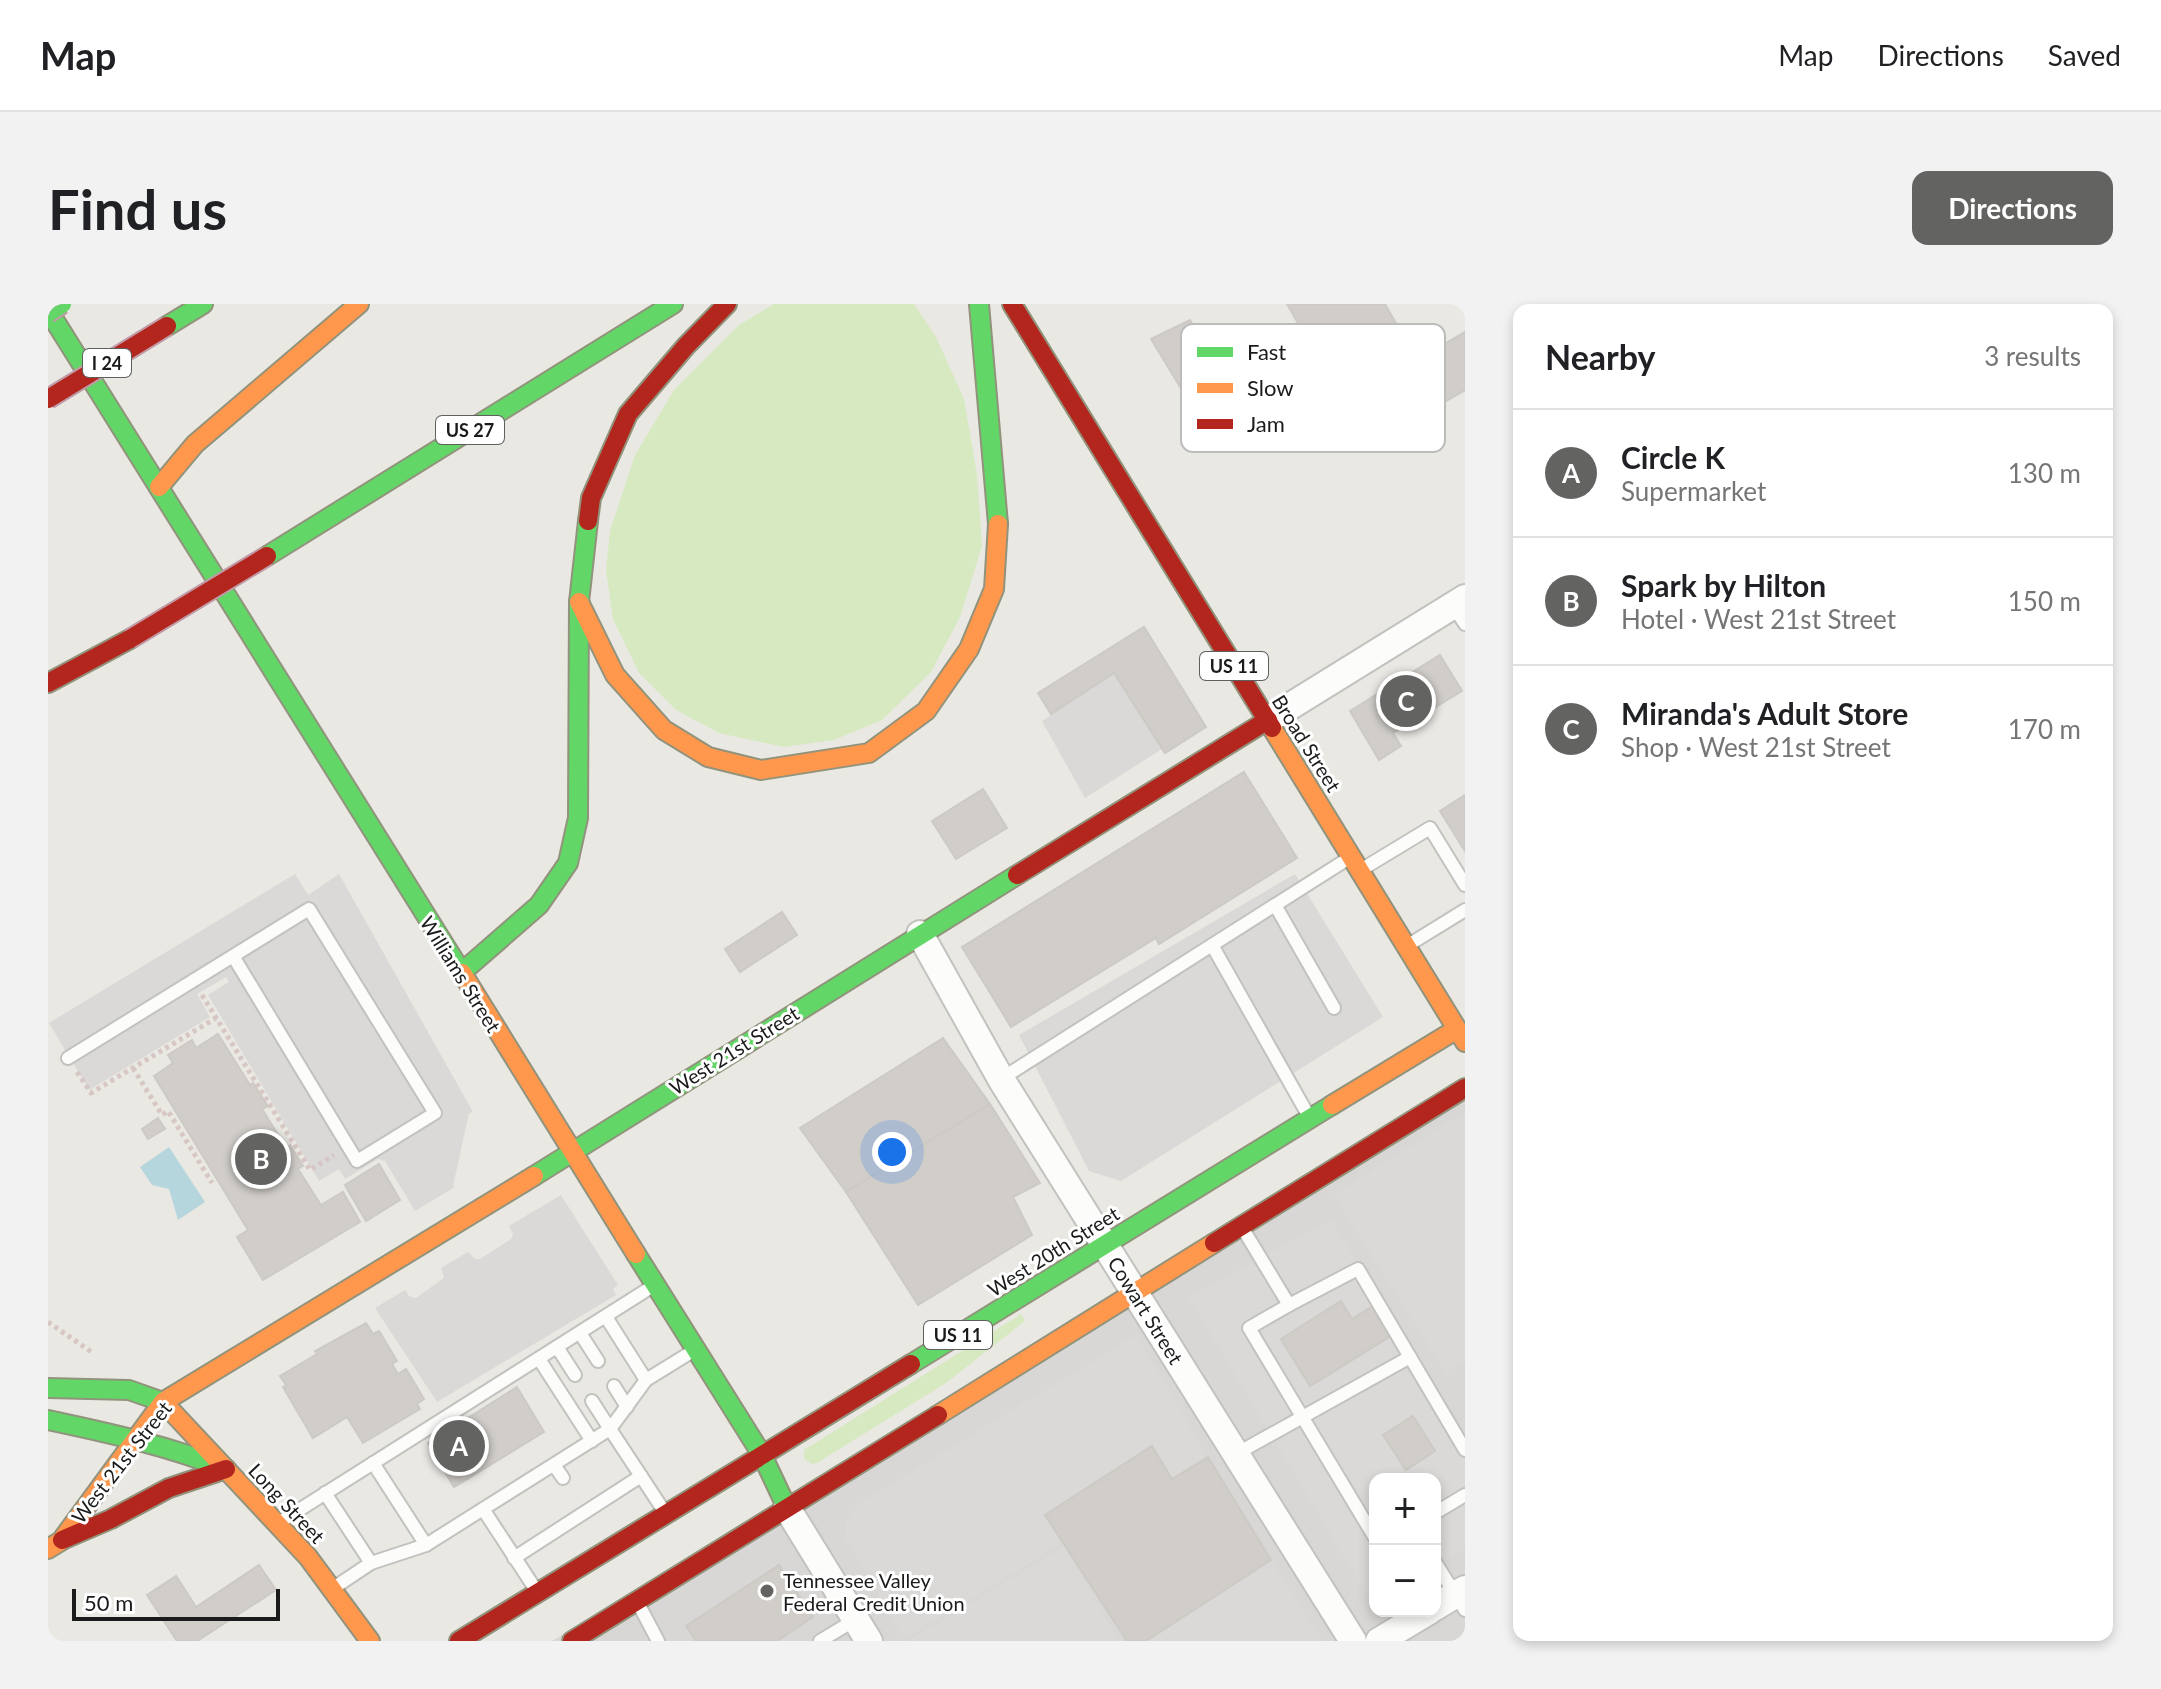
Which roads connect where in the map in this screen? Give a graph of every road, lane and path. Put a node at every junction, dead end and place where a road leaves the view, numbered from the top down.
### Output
1 (62, 304) edge
2 (203, 304) edge
3 (359, 304) edge
4 (673, 304) edge
5 (727, 304) edge
6 (979, 304) edge
7 (1012, 304) edge
8 (48, 311) edge
9 (48, 399) edge
10 (159, 487) junction
11 (579, 602) junction
12 (1461, 609) edge
13 (48, 683) edge
14 (1268, 720) junction
15 (1356, 863) junction
16 (1465, 885) edge
17 (1275, 905) junction
18 (1465, 910) edge
19 (920, 934) junction
20 (1212, 945) junction
21 (1406, 946) junction
22 (233, 956) junction
23 (461, 973) junction
24 (193, 980) junction
25 (1334, 1008) dead end
26 (216, 1018) dead end
27 (1462, 1031) edge
28 (68, 1058) joint
29 (133, 1068) junction
30 (1001, 1079) junction
31 (1465, 1088) edge
32 (1310, 1119) junction
33 (575, 1152) junction
34 (310, 1170) dead end
35 (212, 1183) dead end
36 (1242, 1226) junction
37 (1104, 1245) junction
38 (656, 1285) junction
39 (1135, 1293) junction
40 (1289, 1305) junction
41 (606, 1317) junction
42 (580, 1333) junction
43 (557, 1347) junction
44 (696, 1349) junction
45 (1410, 1357) junction
46 (539, 1359) junction
47 (598, 1361) dead end
48 (575, 1375) dead end
49 (646, 1380) junction
50 (614, 1386) dead end
51 (48, 1388) edge
52 (592, 1401) dead end
53 (163, 1402) junction
54 (627, 1407) junction
55 (1302, 1418) junction
56 (48, 1420) edge
57 (610, 1429) junction
58 (135, 1440) junction
59 (592, 1441) junction
60 (1465, 1450) edge
61 (1236, 1454) junction
62 (762, 1455) junction
63 (373, 1463) junction
64 (554, 1465) junction
65 (226, 1469) junction
66 (641, 1476) junction
67 (563, 1478) dead end
68 (524, 1483) junction
69 (325, 1493) junction
70 (1465, 1495) edge
71 (533, 1497) dead end
72 (787, 1508) junction
73 (483, 1509) junction
74 (1441, 1509) edge
75 (666, 1514) junction
76 (277, 1524) junction
77 (1369, 1528) edge
78 (54, 1545) edge
79 (426, 1545) junction
80 (514, 1558) junction
81 (371, 1563) junction
82 (1441, 1573) edge
83 (332, 1589) junction
84 (537, 1593) junction
85 (1455, 1600) edge
86 (636, 1601) junction
87 (1419, 1617) edge
88 (862, 1630) edge
89 (370, 1641) edge
90 (459, 1641) edge
91 (572, 1641) edge
92 (658, 1641) edge
93 (820, 1641) edge
94 (1353, 1641) edge
95 (1379, 1641) edge

1 - 8 main road, bridge
2 - 9 main road, I 24, bridge
3 - 10 main road
4 - 13 main road, US 27, bridge
5 - 11 main road
6 - 11 main road
7 - 14 main road, Broad Street / US 11
8 - 10 main road, Williams Street
10 - 23 main road, Williams Street
11 - 23 main road
12 - 14 street, West 21st Street
14 - 15 main road, Broad Street / US 11
14 - 19 main road, West 21st Street
15 - 16 lane
15 - 17 lane
15 - 21 main road, Broad Street / US 11
17 - 20 lane
17 - 25 lane
18 - 21 lane
19 - 30 street, Cowart Street
19 - 33 main road, West 21st Street
20 - 30 lane
20 - 32 lane
21 - 27 main road, Broad Street / US 11
22 - 22 lane
22 - 24 lane
23 - 33 main road, Williams Street
24 - 28 lane
24 - 34 path
26 - 29 path
27 - 32 main road, West 20th Street / US 11
28 - 29 path
29 - 35 path
30 - 37 street, Cowart Street
31 - 36 main road, US 11
32 - 37 main road, West 20th Street / US 11
33 - 38 main road, Williams Street
33 - 53 main road, West 21st Street
36 - 39 main road, US 11
36 - 40 lane
37 - 39 street, Cowart Street
37 - 62 main road, West 20th Street / US 11
38 - 41 lane
38 - 44 main road, Williams Street
39 - 61 street, Cowart Street
39 - 72 main road, US 11
40 - 45 lane
40 - 55 lane
41 - 42 lane
41 - 49 lane
42 - 43 lane
42 - 47 lane
43 - 46 lane
43 - 48 lane
44 - 49 lane
44 - 62 main road, Williams Street
45 - 55 lane
45 - 60 lane
46 - 59 lane
46 - 63 lane
49 - 54 lane
50 - 54 lane
51 - 53 main road
52 - 57 lane
53 - 58 main road, West 21st Street
53 - 65 main road, Long Street
54 - 57 lane
55 - 61 lane
55 - 77 lane
56 - 58 main road
57 - 59 lane
57 - 66 lane
58 - 65 main road
58 - 78 main road, West 21st Street
59 - 64 lane
61 - 94 street, Cowart Street
62 - 72 main road, Williams Street
62 - 75 main road, West 20th Street / US 11
63 - 69 lane
63 - 79 lane
64 - 67 lane
64 - 68 lane
65 - 76 main road, Long Street
65 - 78 main road
66 - 75 lane
66 - 80 lane
68 - 71 lane
68 - 73 lane
69 - 76 lane
69 - 81 lane
70 - 74 lane
72 - 86 main road, US 11
72 - 88 street, Williams Street
73 - 79 lane
73 - 80 lane
75 - 84 main road, West 20th Street / US 11
76 - 83 main road, Long Street
79 - 81 lane
80 - 84 lane
81 - 83 lane
82 - 85 lane
83 - 89 main road, Long Street
84 - 90 main road, West 20th Street / US 11
86 - 91 main road, US 11
86 - 92 lane
87 - 95 street
88 - 93 lane

